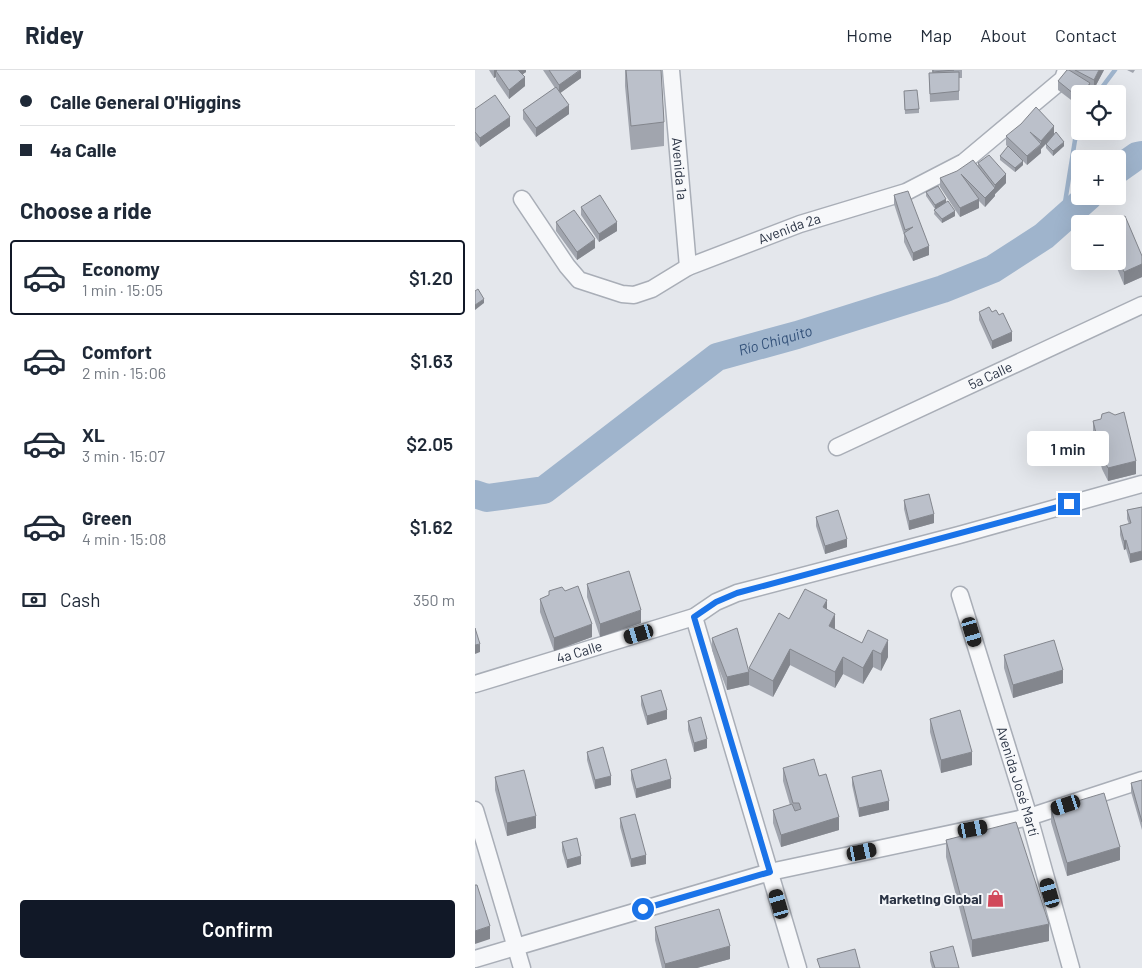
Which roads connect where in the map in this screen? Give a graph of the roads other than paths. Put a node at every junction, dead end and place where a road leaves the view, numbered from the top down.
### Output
1 (671, 70) edge
2 (1066, 70) edge
3 (522, 199) dead end
4 (688, 267) junction
5 (1142, 305) edge
6 (837, 447) dead end
7 (1142, 484) edge
8 (960, 595) dead end
9 (694, 617) junction
10 (475, 684) edge
11 (1142, 780) edge
12 (475, 810) edge
13 (1029, 818) junction
14 (770, 872) junction
15 (515, 947) junction
16 (475, 959) edge
17 (522, 968) edge
18 (798, 968) edge
19 (1071, 968) edge

1 - 4 street, Avenida 1a
2 - 4 street, Avenida 2a
3 - 4 street, Avenida 2a
5 - 6 street, 5a Calle
7 - 9 street, 4a Calle
8 - 13 street, Avenida José Martí
9 - 10 street, 4a Calle
9 - 14 street
11 - 13 street
12 - 15 street
13 - 14 street
13 - 19 street, Avenida José Martí
14 - 15 street
14 - 18 street
15 - 16 street
15 - 17 street

